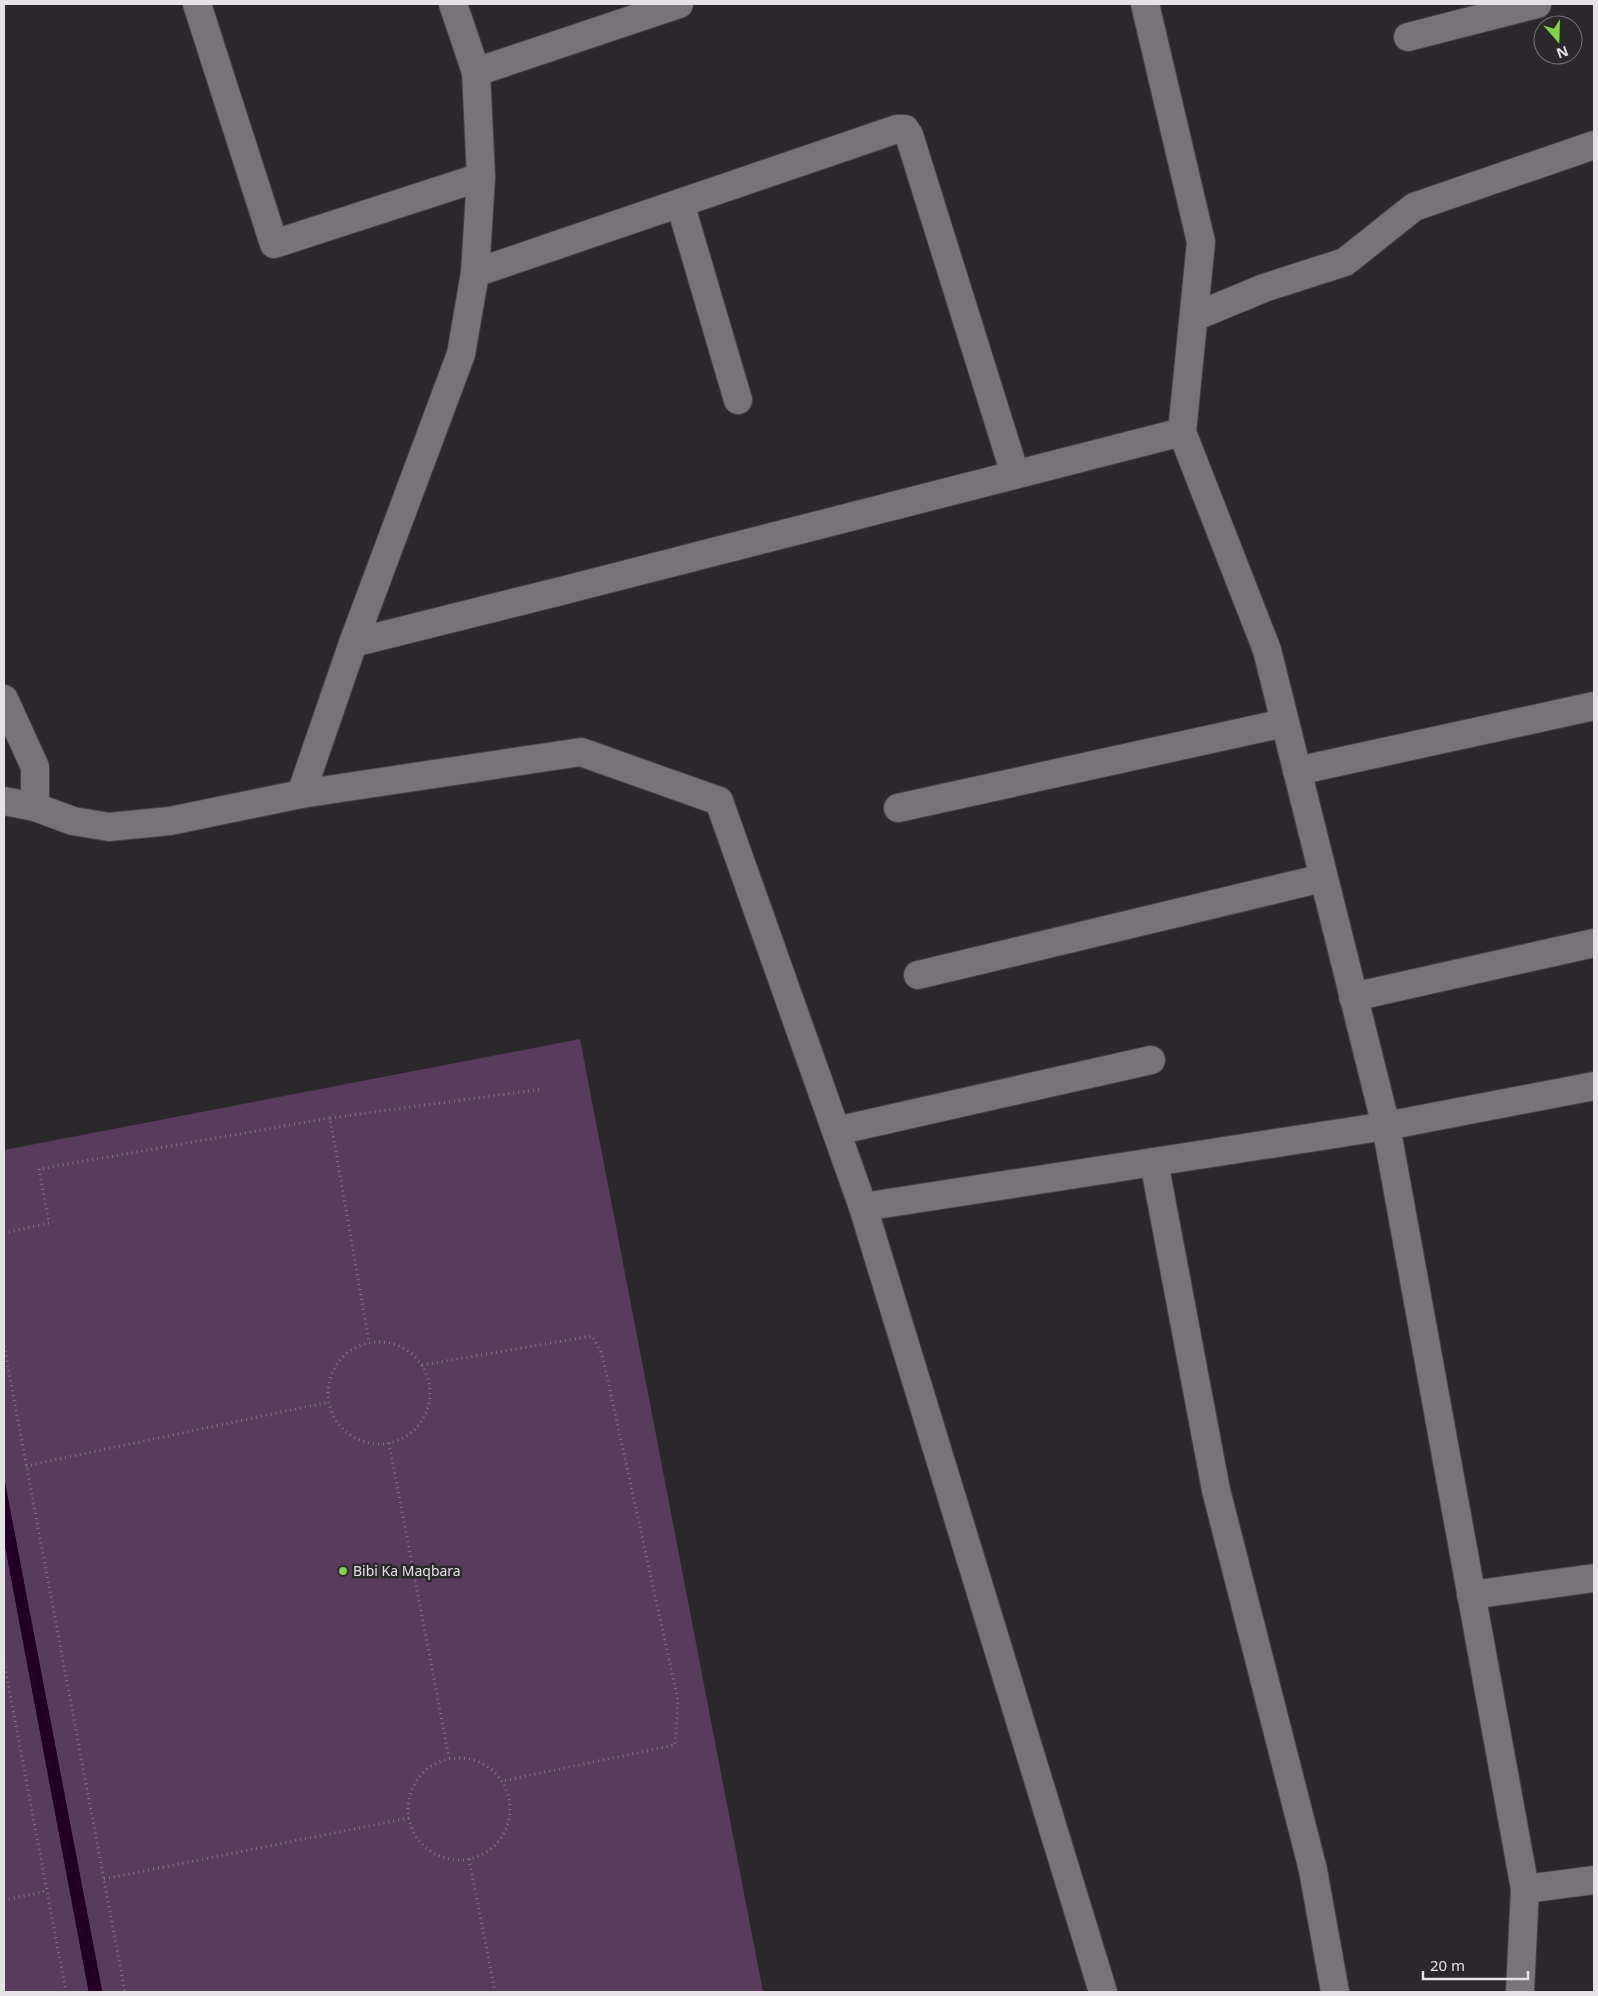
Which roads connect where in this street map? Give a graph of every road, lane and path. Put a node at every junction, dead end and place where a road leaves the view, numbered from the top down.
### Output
1 (197, 4) edge
2 (453, 4) edge
3 (679, 4) edge
4 (1145, 4) edge
5 (1537, 4) edge
6 (621, 13) edge
7 (1408, 37) dead end
8 (476, 72) junction
9 (1594, 145) edge
10 (482, 177) junction
11 (680, 203) junction
12 (475, 273) junction
13 (1194, 318) junction
14 (738, 400) dead end
15 (1182, 432) junction
16 (1014, 474) junction
17 (353, 642) junction
18 (4, 699) edge
19 (1594, 706) edge
20 (1284, 723) junction
21 (1297, 771) junction
22 (301, 794) junction
23 (4, 802) edge
24 (35, 807) junction
25 (898, 808) dead end
26 (1323, 878) junction
27 (1594, 943) edge
28 (918, 975) dead end
29 (1353, 997) junction
30 (1151, 1060) dead end
31 (1594, 1086) edge
32 (543, 1089) dead end
33 (330, 1118) junction
34 (1386, 1126) junction
35 (836, 1131) junction
36 (1154, 1162) junction
37 (863, 1207) junction
38 (4, 1233) edge
39 (369, 1342) junction
40 (4, 1346) edge
41 (422, 1365) junction
42 (329, 1402) junction
43 (388, 1443) junction
44 (26, 1466) junction
45 (1594, 1578) edge
46 (1471, 1595) junction
47 (4, 1662) edge
48 (450, 1758) junction
49 (502, 1781) junction
50 (409, 1818) junction
51 (468, 1859) junction
52 (104, 1879) junction
53 (1594, 1880) edge
54 (1525, 1889) junction
55 (47, 1891) junction
56 (4, 1900) edge
57 (66, 1992) edge
58 (125, 1992) edge
59 (495, 1992) edge
60 (1103, 1992) edge
61 (1335, 1992) edge
62 (1520, 1992) edge

1 - 10 street
2 - 8 street
3 - 6 street
4 - 13 street
5 - 7 street
6 - 8 street
8 - 10 street
9 - 13 street
10 - 12 street
11 - 12 street
11 - 14 street
11 - 16 street
12 - 17 street
13 - 15 street
15 - 16 street
15 - 20 street
16 - 17 street
17 - 22 street
18 - 24 street
19 - 21 street
20 - 21 street
20 - 25 street
21 - 26 street
22 - 24 street
22 - 35 street
23 - 24 street
26 - 28 street
26 - 29 street
27 - 29 street
29 - 34 street
30 - 35 street
31 - 34 street
32 - 33 path
33 - 38 path
33 - 39 path
34 - 36 street
34 - 46 street
35 - 37 street
36 - 37 street
36 - 61 street
37 - 60 street
39 - 41 path
39 - 42 path
40 - 44 path
41 - 43 path
41 - 49 path
42 - 43 path
42 - 44 path
43 - 48 path
44 - 52 path
45 - 46 street
46 - 54 street
47 - 55 path
48 - 49 path
48 - 50 path
49 - 51 path
50 - 51 path
50 - 52 path
51 - 59 path
52 - 58 path
53 - 54 street
54 - 62 street
55 - 56 path
55 - 57 path

